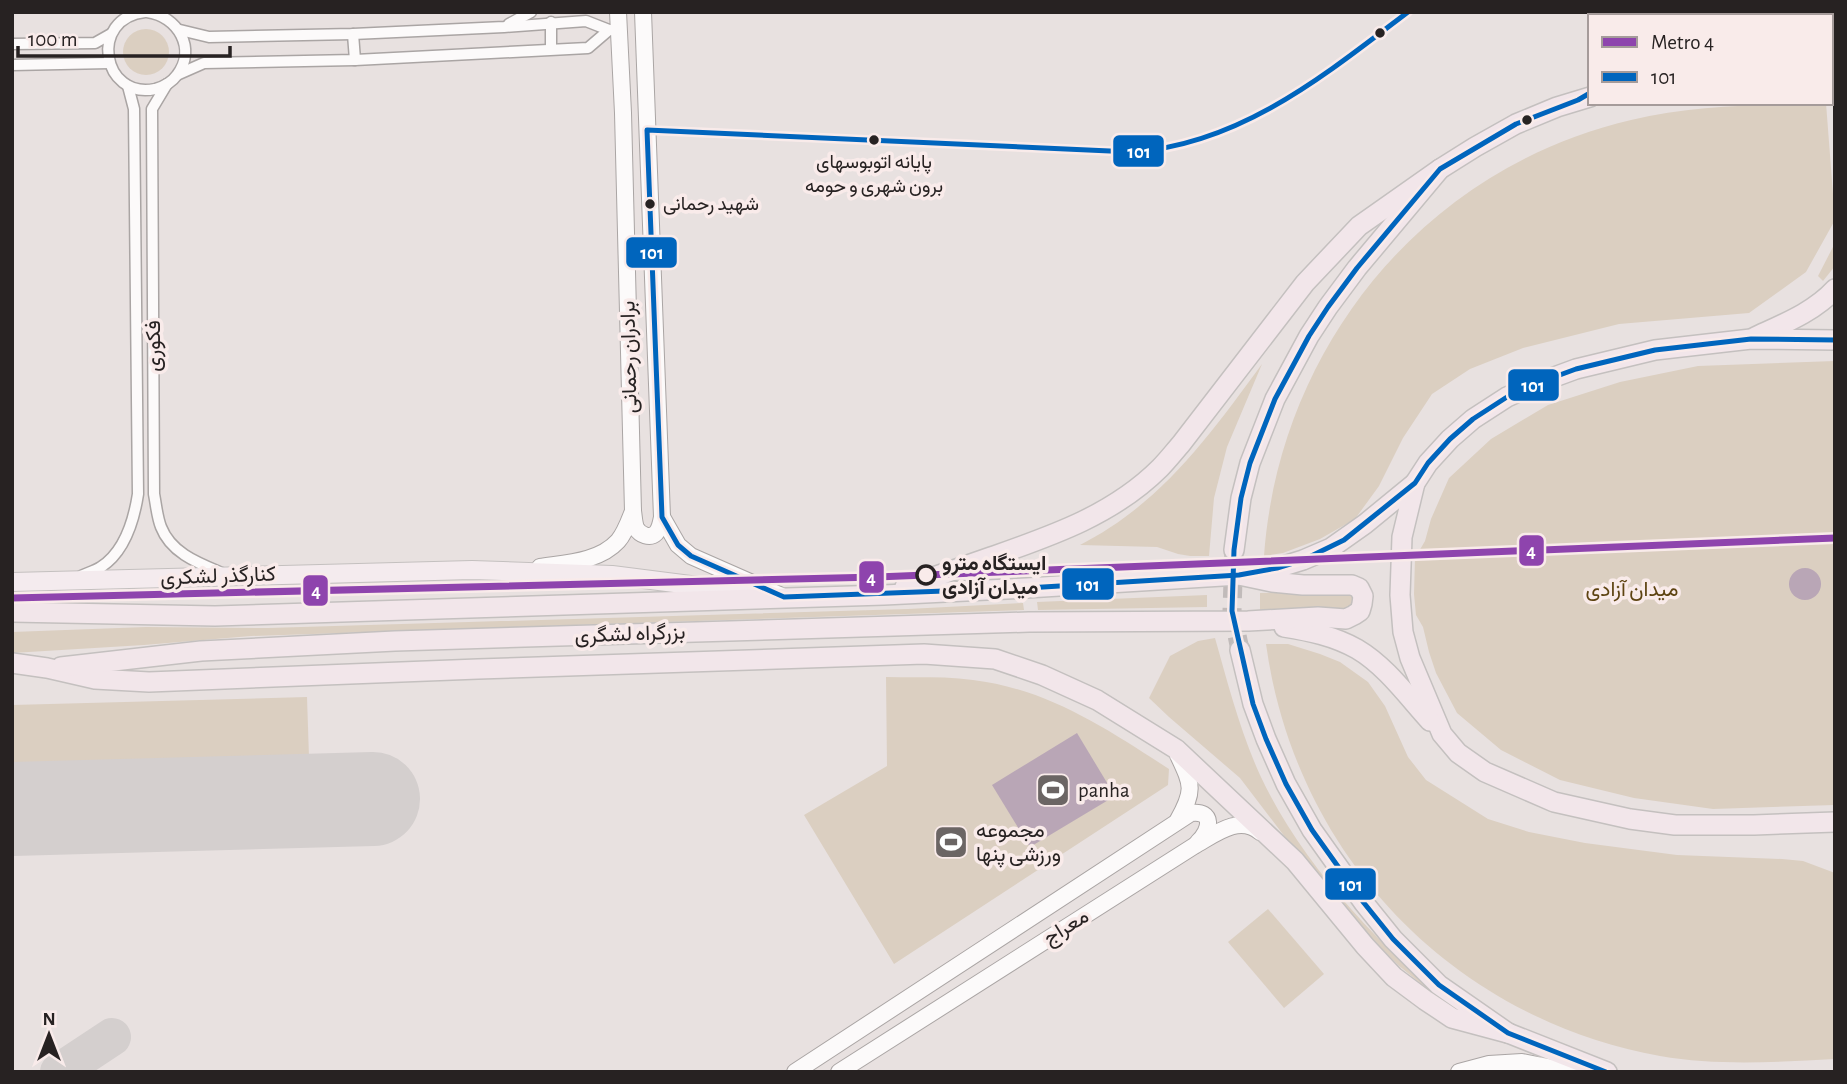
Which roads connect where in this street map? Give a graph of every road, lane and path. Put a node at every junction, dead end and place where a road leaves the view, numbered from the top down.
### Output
1 (150, 12) edge
2 (531, 12) edge
3 (618, 12) edge
4 (643, 12) edge
5 (130, 14) edge
6 (551, 22) junction
7 (504, 27) junction
8 (180, 30) junction
9 (614, 30) junction
10 (111, 34) junction
11 (353, 34) junction
12 (12, 44) edge
13 (551, 49) junction
14 (355, 60) junction
15 (109, 63) junction
16 (12, 65) edge
17 (178, 74) junction
18 (167, 84) junction
19 (128, 86) junction
20 (1586, 97) edge
21 (1440, 169) junction
22 (1835, 289) edge
23 (1751, 339) junction
24 (1835, 340) edge
25 (1415, 483) junction
26 (633, 511) junction
27 (662, 517) junction
28 (1234, 550) tunnel mouth
29 (509, 571) junction
30 (1239, 575) junction
31 (228, 576) junction
32 (72, 580) junction
33 (12, 582) edge
34 (884, 595) junction
35 (784, 597) junction
36 (12, 611) edge
37 (215, 616) junction
38 (1248, 621) junction
39 (12, 625) edge
40 (1240, 650) tunnel mouth
41 (12, 663) edge
42 (47, 668) junction
43 (12, 673) edge
44 (1442, 734) junction
45 (1175, 749) junction
46 (1178, 820) junction
47 (1835, 822) edge
48 (1194, 846) junction
49 (1295, 861) junction
50 (1508, 1033) junction
51 (795, 1072) edge
52 (839, 1072) edge
53 (1459, 1072) edge
54 (1573, 1072) edge
55 (1607, 1072) edge

1 - 5 street
1 - 8 street
2 - 7 street
3 - 9 main road, برادران رحمانی
4 - 27 main road, برادران رحمانی
5 - 10 street
6 - 7 street
6 - 9 street
6 - 13 street
7 - 11 street
8 - 11 street
8 - 17 street
9 - 13 street
9 - 26 main road, برادران رحمانی
10 - 12 street
10 - 15 street
11 - 14 street
13 - 14 street
14 - 17 street
15 - 16 street
15 - 19 street
17 - 18 street
18 - 19 street
18 - 31 street, فکوری
19 - 32 street, فکوری
20 - 21 highway
21 - 28 highway
21 - 34 highway
22 - 23 highway
23 - 24 highway
23 - 25 highway
25 - 30 highway
25 - 44 highway
26 - 27 main road
26 - 29 main road, برادران رحمانی
27 - 35 main road
29 - 31 main road, کنارگذر لشکری
29 - 35 main road, کنارگذر لشکری
30 - 34 highway, بزرگراه لشگری
30 - 38 highway
31 - 32 main road, کنارگذر لشکری
32 - 33 main road, کنارگذر لشکری
34 - 35 highway, بزرگراه لشگری
35 - 37 highway, بزرگراه لشگری
36 - 37 highway, بزرگراه لشگری
37 - 39 highway
38 - 42 highway, بزرگراه لشگری
38 - 44 highway
40 - 50 highway
41 - 42 highway
42 - 43 highway, بزرگراه لشگری
42 - 45 highway
44 - 47 highway
45 - 46 main road
45 - 49 highway
46 - 48 main road
46 - 51 main road, معراج
48 - 49 main road, معراج
48 - 52 main road, معراج
49 - 50 highway
50 - 55 highway
53 - 54 main road

